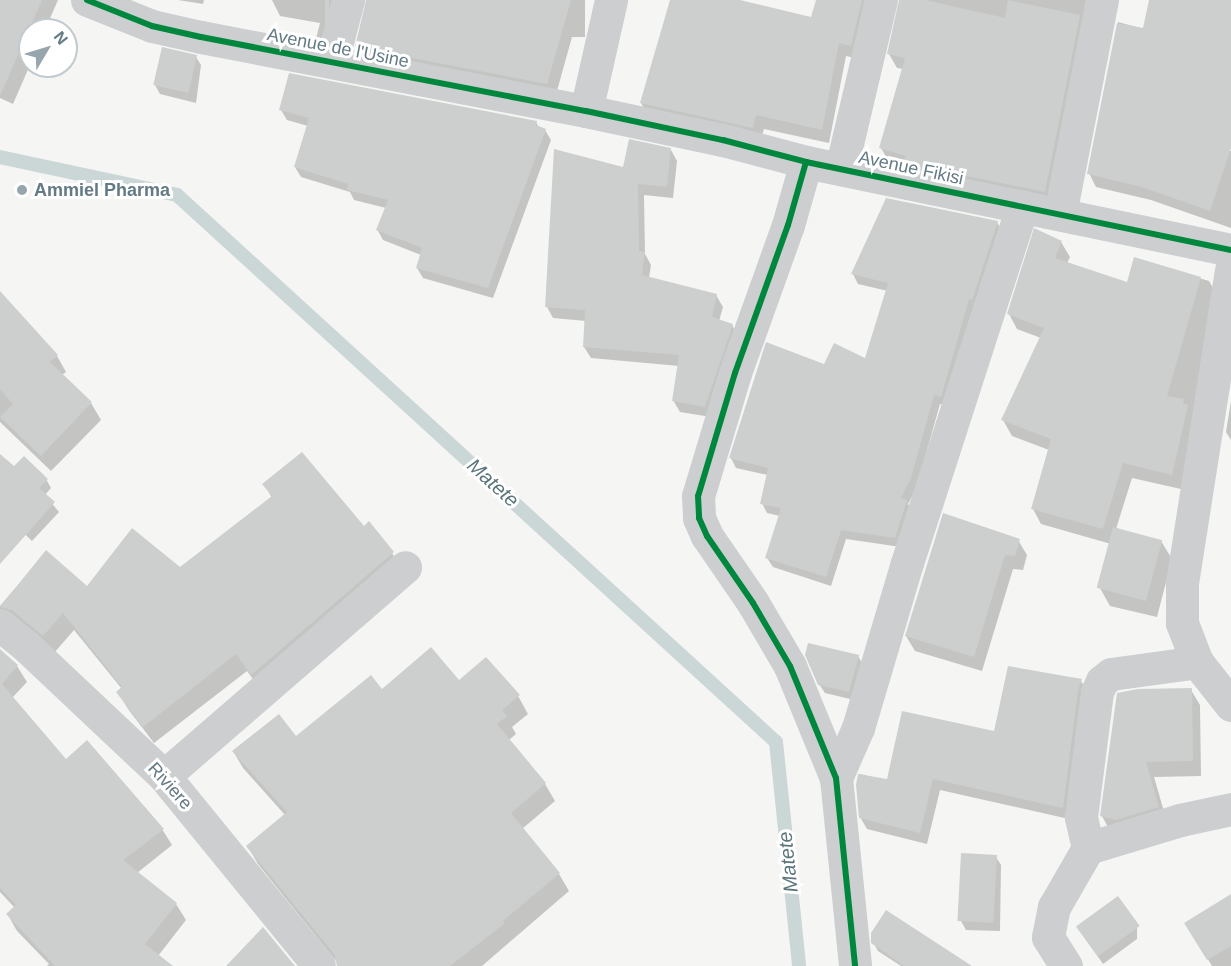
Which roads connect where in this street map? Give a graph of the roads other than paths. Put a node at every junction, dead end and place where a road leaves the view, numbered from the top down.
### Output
1 (87, 0) edge
2 (348, 0) edge
3 (611, 0) edge
4 (881, 0) edge
5 (1102, 0) edge
6 (332, 61) junction
7 (586, 111) junction
8 (806, 162) junction
9 (842, 169) junction
10 (1022, 206) junction
11 (1060, 214) junction
12 (1231, 250) edge
13 (1231, 270) edge
14 (405, 567) dead end
15 (0, 625) edge
16 (1197, 662) junction
17 (1231, 705) edge
18 (164, 776) junction
19 (836, 778) junction
20 (1231, 809) edge
21 (1088, 848) junction
22 (319, 966) edge
23 (855, 966) edge
24 (1066, 966) edge

1 - 6 street, Avenue de l'Usine
2 - 6 street
3 - 7 street
4 - 9 street
5 - 11 street
6 - 7 street, Avenue de l'Usine
7 - 8 street, Avenue Fikisi
8 - 9 street, Avenue Fikisi
8 - 19 street
9 - 10 street, Avenue Fikisi
10 - 11 street, Avenue Fikisi
10 - 19 street
11 - 12 street, Avenue Fikisi
13 - 16 street
14 - 18 street
15 - 18 street, Riviere
16 - 17 street
16 - 21 street
18 - 22 street, Riviere
19 - 23 street
20 - 21 street
21 - 24 street

